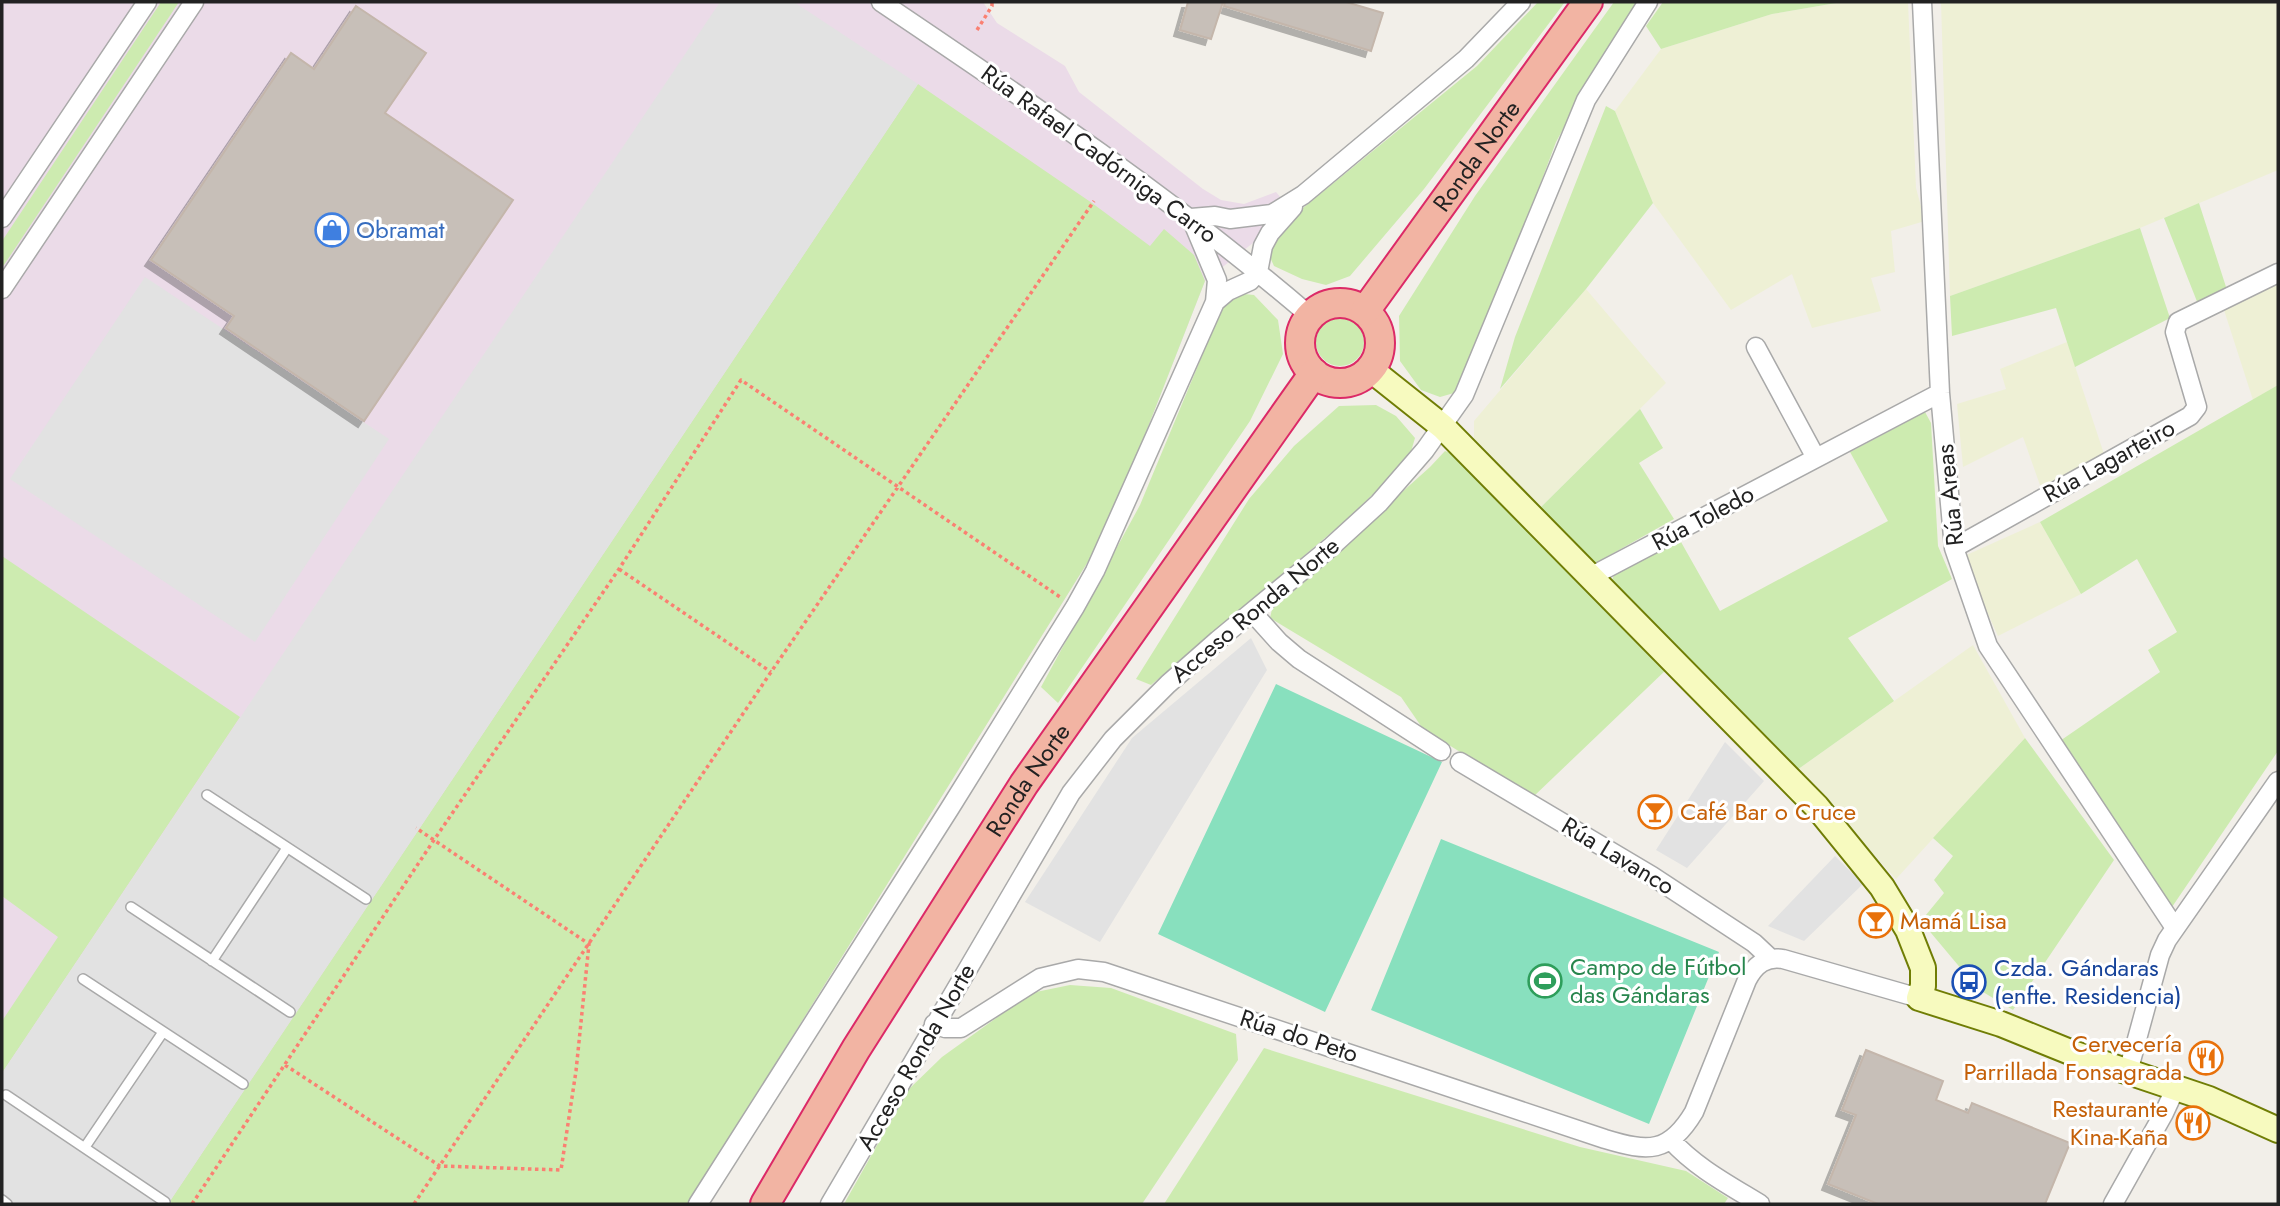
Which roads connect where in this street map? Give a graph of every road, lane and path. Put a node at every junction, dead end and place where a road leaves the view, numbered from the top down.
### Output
1 (147, 2) edge
2 (194, 2) edge
3 (881, 2) edge
4 (992, 2) edge
5 (1521, 2) edge
6 (1588, 2) edge
7 (1648, 2) edge
8 (1923, 2) edge
9 (977, 30) dead end
10 (1303, 195) junction
11 (1094, 201) dead end
12 (2, 218) edge
13 (1191, 218) junction
14 (1258, 272) junction
15 (2278, 274) edge
16 (2, 289) edge
17 (1215, 302) junction
18 (1365, 311) junction
19 (1310, 316) junction
20 (1756, 347) dead end
21 (1370, 369) junction
22 (1314, 373) junction
23 (1940, 393) junction
24 (1443, 427) junction
25 (1816, 458) junction
26 (900, 487) junction
27 (1954, 548) junction
28 (619, 569) junction
29 (1590, 577) junction
30 (1075, 607) junction
31 (1252, 612) junction
32 (771, 672) junction
33 (1441, 751) dead end
34 (1460, 762) dead end
35 (2278, 780) edge
36 (207, 795) dead end
37 (416, 828) dead end
38 (434, 840) junction
39 (287, 848) junction
40 (366, 900) dead end
41 (131, 907) dead end
42 (2175, 928) junction
43 (589, 944) junction
44 (1773, 958) junction
45 (212, 961) junction
46 (83, 979) dead end
47 (1919, 998) junction
48 (290, 1012) dead end
49 (934, 1024) junction
50 (163, 1032) junction
51 (285, 1065) junction
52 (2128, 1072) junction
53 (243, 1084) dead end
54 (2176, 1087) junction
55 (6, 1095) dead end
56 (2278, 1130) edge
57 (1671, 1140) junction
58 (85, 1147) junction
59 (440, 1166) junction
60 (2, 1200) edge
61 (165, 1202) dead end
62 (7, 1204) edge
63 (192, 1204) edge
64 (414, 1204) edge
65 (698, 1204) edge
66 (765, 1204) edge
67 (830, 1204) edge
68 (1760, 1204) edge
69 (2113, 1204) edge

1 - 12 street
2 - 16 street
3 - 13 street, Rúa Rafael Cadórniga Carro
4 - 9 path
5 - 10 street
6 - 18 highway, Ronda Norte
7 - 24 street, Acceso Ronda Norte
8 - 23 street, Rúa Areas
10 - 13 street
10 - 14 street
11 - 26 path
13 - 14 street, Rúa Rafael Cadórniga Carro
13 - 17 street
14 - 17 street
14 - 19 street, Rúa Rafael Cadórniga Carro
15 - 27 street, Rúa Lagarteiro
17 - 30 street
18 - 19 highway
18 - 21 highway
19 - 22 highway
20 - 25 street
21 - 22 highway
21 - 24 main road
22 - 66 highway, Ronda Norte
23 - 25 street, Rúa Toledo
23 - 27 street, Rúa Areas
24 - 29 main road
24 - 31 street, Acceso Ronda Norte
25 - 29 street, Rúa Toledo
26 - 28 path
26 - 30 path
26 - 32 path
27 - 42 street, Rúa Areas
28 - 32 path
28 - 38 path
29 - 47 main road
30 - 65 street
31 - 33 street
31 - 49 street, Acceso Ronda Norte
32 - 43 path
34 - 44 street, Rúa Lavanco
35 - 42 street
36 - 39 lane
37 - 38 path
38 - 43 path
38 - 51 path
39 - 40 lane
39 - 45 lane
41 - 45 lane
42 - 52 street
43 - 59 path
43 - 59 path
44 - 47 street
44 - 57 street
45 - 48 lane
46 - 50 lane
47 - 52 main road
49 - 57 street, Rúa do Peto
49 - 67 street, Acceso Ronda Norte
50 - 53 lane
50 - 58 lane
51 - 59 path
51 - 63 path
52 - 54 main road
54 - 56 main road
54 - 69 street
55 - 58 lane
57 - 68 street
58 - 61 lane
59 - 64 path
60 - 62 lane

